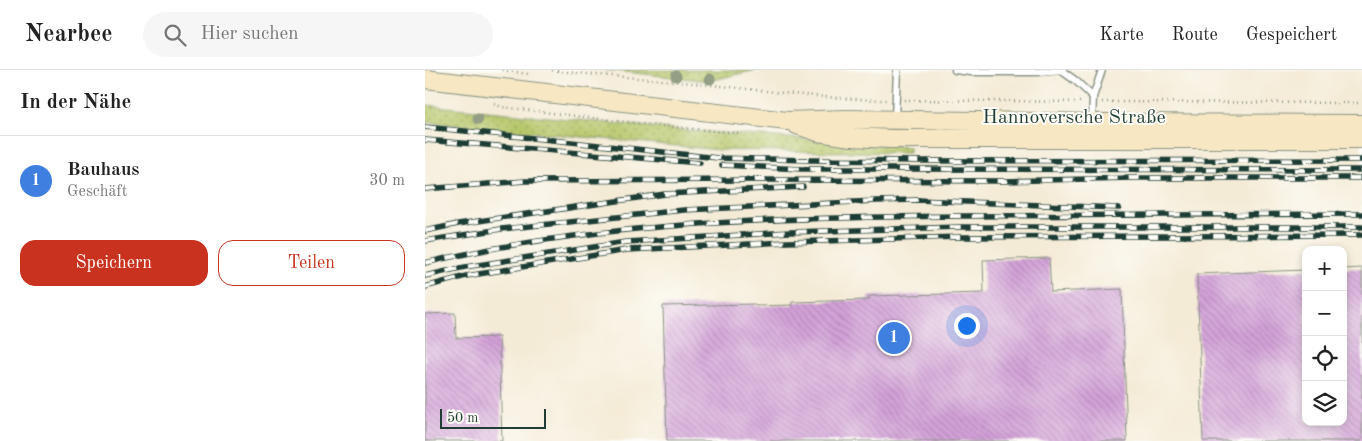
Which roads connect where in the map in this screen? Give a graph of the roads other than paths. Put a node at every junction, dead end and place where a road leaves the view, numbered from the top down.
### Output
1 (897, 70) edge
2 (955, 70) edge
3 (1062, 70) edge
4 (1102, 70) edge
5 (425, 79) edge
6 (1093, 100) junction
7 (895, 120) junction
8 (787, 121) junction
9 (1092, 123) junction
10 (1362, 124) edge
11 (1067, 139) junction
12 (1362, 139) edge
13 (1124, 140) junction

1 - 7 lane
2 - 3 lane
3 - 6 lane
4 - 6 lane
5 - 8 main road, Hannoversche Straße
6 - 9 lane
7 - 8 main road, Hannoversche Straße
7 - 9 main road, Hannoversche Straße
8 - 11 main road, Hannoversche Straße
9 - 10 main road, Hannoversche Straße
9 - 11 lane
9 - 13 lane
11 - 13 main road, Hannoversche Straße
12 - 13 main road, Hannoversche Straße

